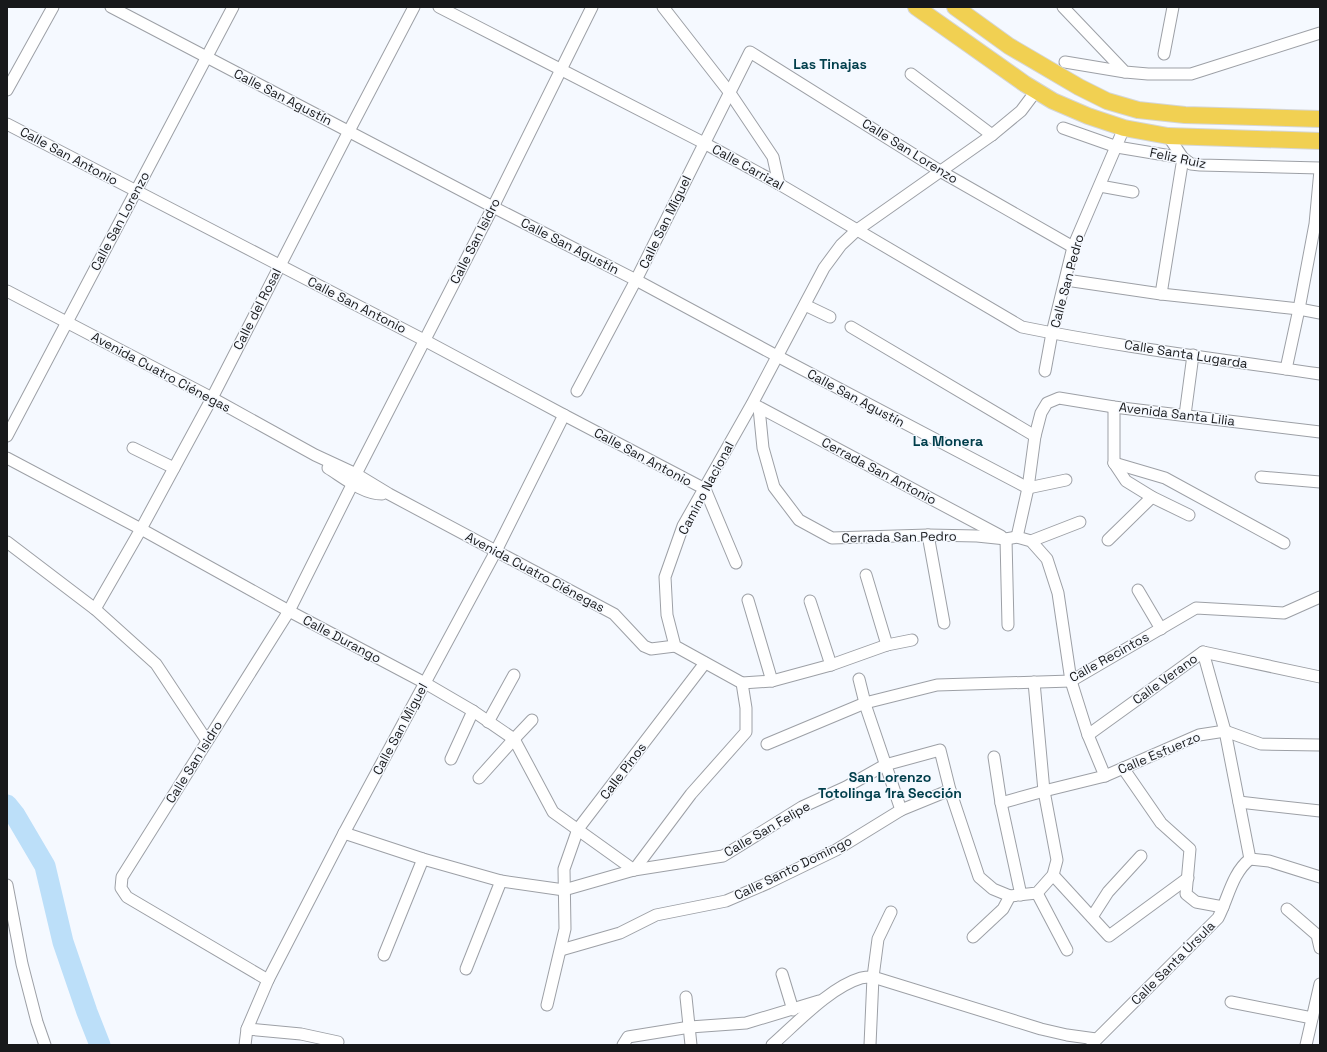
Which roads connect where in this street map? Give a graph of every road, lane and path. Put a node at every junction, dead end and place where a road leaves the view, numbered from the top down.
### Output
1 (53, 7) edge
2 (111, 7) edge
3 (233, 7) edge
4 (414, 7) edge
5 (439, 7) edge
6 (592, 7) edge
7 (663, 7) edge
8 (916, 7) edge
9 (955, 7) edge
10 (1063, 7) edge
11 (1173, 7) edge
12 (1320, 32) edge
13 (750, 52) joint
14 (1164, 54) dead end
15 (206, 58) junction
16 (1065, 62) dead end
17 (561, 70) junction
18 (1125, 72) junction
19 (911, 74) dead end
20 (7, 90) edge
21 (1036, 91) junction
22 (730, 93) junction
23 (1320, 119) edge
24 (7, 124) edge
25 (1063, 128) dead end
26 (1124, 128) junction
27 (349, 131) junction
28 (992, 135) junction
29 (1168, 136) junction
30 (1320, 141) edge
31 (704, 143) junction
32 (1117, 147) junction
33 (1183, 158) junction
34 (1320, 169) edge
35 (940, 171) junction
36 (779, 184) junction
37 (1100, 186) junction
38 (135, 191) junction
39 (1132, 192) dead end
40 (493, 207) junction
41 (1318, 225) edge
42 (857, 230) junction
43 (1073, 247) junction
44 (280, 265) junction
45 (636, 280) junction
46 (1066, 280) junction
47 (7, 291) edge
48 (1161, 294) junction
49 (805, 305) junction
50 (1299, 309) junction
51 (1320, 313) edge
52 (830, 317) dead end
53 (67, 322) junction
54 (851, 327) dead end
55 (1052, 333) junction
56 (424, 340) junction
57 (1193, 355) junction
58 (776, 356) junction
59 (1286, 369) junction
60 (1045, 371) dead end
61 (1320, 374) edge
62 (577, 391) dead end
63 (212, 398) junction
64 (756, 406) junction
65 (1114, 407) junction
66 (564, 415) junction
67 (1185, 415) junction
68 (1320, 432) edge
69 (7, 436) edge
70 (1035, 436) junction
71 (133, 448) dead end
72 (7, 458) edge
73 (1114, 463) junction
74 (174, 468) junction
75 (1261, 477) dead end
76 (354, 479) junction
77 (1066, 480) dead end
78 (1320, 482) edge
79 (1028, 488) junction
80 (705, 489) junction
81 (1152, 496) junction
82 (1189, 515) dead end
83 (1080, 522) dead end
84 (141, 529) junction
85 (928, 535) junction
86 (1012, 538) junction
87 (1108, 540) dead end
88 (1031, 541) junction
89 (7, 542) edge
90 (1284, 543) dead end
91 (496, 551) junction
92 (736, 563) dead end
93 (866, 575) dead end
94 (1138, 590) dead end
95 (1320, 597) edge
96 (748, 600) dead end
97 (810, 601) dead end
98 (95, 609) junction
99 (289, 610) junction
100 (944, 623) dead end
101 (1008, 625) dead end
102 (1160, 628) junction
103 (912, 640) dead end
104 (676, 646) junction
105 (887, 646) junction
106 (1203, 652) junction
107 (705, 663) junction
108 (831, 665) junction
109 (514, 676) dead end
110 (1320, 677) edge
111 (859, 678) dead end
112 (772, 681) junction
113 (1071, 681) junction
114 (1034, 682) junction
115 (425, 683) junction
116 (742, 683) junction
117 (865, 703) junction
118 (473, 711) junction
119 (532, 720) dead end
120 (488, 722) junction
121 (1225, 731) junction
122 (1088, 735) junction
123 (514, 739) junction
124 (207, 742) junction
125 (767, 744) dead end
126 (1320, 745) edge
127 (994, 757) dead end
128 (451, 759) dead end
129 (886, 765) junction
130 (1123, 768) junction
131 (1105, 776) junction
132 (480, 778) dead end
133 (950, 790) junction
134 (1044, 791) junction
135 (1239, 802) junction
136 (1001, 803) junction
137 (901, 810) junction
138 (1320, 811) edge
139 (578, 830) junction
140 (344, 833) junction
141 (1141, 856) dead end
142 (423, 859) junction
143 (1250, 859) junction
144 (634, 870) junction
145 (1053, 875) junction
146 (1320, 877) edge
147 (1188, 878) junction
148 (501, 881) junction
149 (7, 885) edge
150 (564, 890) junction
151 (1037, 893) junction
152 (1015, 896) junction
153 (1223, 907) junction
154 (1287, 909) dead end
155 (891, 912) dead end
156 (1092, 917) junction
157 (973, 937) dead end
158 (1320, 948) edge
159 (561, 950) junction
160 (1067, 950) dead end
161 (384, 955) dead end
162 (466, 969) dead end
163 (782, 974) dead end
164 (873, 977) junction
165 (268, 980) junction
166 (1320, 984) edge
167 (686, 997) dead end
168 (823, 1000) junction
169 (1231, 1002) dead end
170 (547, 1005) dead end
171 (793, 1010) junction
172 (1312, 1018) junction
173 (690, 1027) junction
174 (247, 1029) junction
175 (625, 1041) edge
176 (338, 1042) dead end
177 (1096, 1043) edge
178 (45, 1045) edge
179 (245, 1045) edge
180 (691, 1045) edge
181 (772, 1045) edge
182 (870, 1045) edge
183 (1306, 1045) edge

1 - 20 street
2 - 15 street, Calle San Agustín
3 - 15 street, Calle San Lorenzo
4 - 27 street, Calle del Rosal
5 - 17 street, Calle Carrizal
6 - 17 street, Calle San Isidro
7 - 22 street
8 - 21 highway
9 - 23 highway
10 - 18 street
11 - 14 street
12 - 18 street
13 - 22 street, Calle San Miguel
13 - 35 street, Calle San Lorenzo
15 - 27 street, Calle San Agustín
15 - 38 street, Calle San Lorenzo
16 - 18 street
17 - 31 street, Calle Carrizal
17 - 40 street, Calle San Isidro
19 - 28 street
21 - 26 highway
21 - 28 street, Camino Nacional
22 - 31 street, Calle San Miguel
22 - 36 street
24 - 38 street, Calle San Antonio
25 - 32 street, Feliz Ruiz
26 - 29 highway
26 - 32 street, Calle San Pedro
27 - 40 street, Calle San Agustín
27 - 44 street, Calle del Rosal
28 - 35 street, Camino Nacional
29 - 30 highway
29 - 33 street
31 - 36 street, Calle Carrizal
31 - 45 street, Calle San Miguel
32 - 33 street, Feliz Ruiz
32 - 37 street, Calle San Pedro
33 - 34 street, Feliz Ruiz
33 - 48 street
34 - 41 street, Feliz Ruiz
35 - 42 street, Camino Nacional
35 - 43 street, Calle San Lorenzo
36 - 42 street, Calle Carrizal
37 - 39 street
37 - 43 street, Calle San Pedro
38 - 44 street, Calle San Antonio
38 - 53 street, Calle San Lorenzo
40 - 45 street, Calle San Agustín
40 - 56 street, Calle San Isidro
41 - 50 street, Feliz Ruiz
42 - 49 street, Camino Nacional
42 - 55 street, Calle Carrizal
43 - 46 street, Calle San Pedro
44 - 56 street, Calle San Antonio
44 - 63 street, Calle del Rosal
45 - 58 street, Calle San Agustín
45 - 62 street, Calle San Miguel
46 - 48 street
46 - 55 street, Calle San Pedro
47 - 53 street, Avenida Cuatro Ciénegas
48 - 50 street
49 - 52 street
49 - 58 street, Camino Nacional
50 - 51 street
50 - 59 street, Feliz Ruiz
53 - 63 street, Avenida Cuatro Ciénegas
53 - 69 street, Calle San Lorenzo
54 - 70 street
55 - 57 street, Calle Santa Lugarda
55 - 60 street, Calle San Pedro
56 - 66 street, Calle San Antonio
56 - 76 street, Calle San Isidro
57 - 59 street, Calle Santa Lugarda
57 - 67 street
58 - 64 street, Camino Nacional
58 - 79 street, Calle San Agustín
59 - 61 street, Calle Santa Lugarda
63 - 74 street, Calle del Rosal
63 - 76 street, Avenida Cuatro Ciénegas
64 - 80 street, Camino Nacional
64 - 85 street, Cerrada San Pedro
64 - 86 street, Cerrada San Antonio
65 - 67 street, Avenida Santa Lilia
65 - 70 street, Avenida Santa Lilia
65 - 73 street
66 - 80 street, Calle San Antonio
66 - 91 street, Calle San Miguel
67 - 68 street, Avenida Santa Lilia
70 - 79 street
71 - 74 street
72 - 84 street, Calle Durango
73 - 81 street
73 - 90 street
74 - 84 street, Calle del Rosal
75 - 78 street
76 - 91 street, Avenida Cuatro Ciénegas
76 - 99 street, Calle San Isidro
77 - 79 street
79 - 86 street
80 - 92 street
80 - 104 street, Camino Nacional
81 - 82 street
81 - 87 street
83 - 88 street
84 - 98 street, Calle del Rosal
84 - 99 street, Calle Durango
85 - 86 street, Cerrada San Pedro
85 - 100 street
86 - 88 street
86 - 101 street
88 - 113 street
89 - 98 street
91 - 104 street, Avenida Cuatro Ciénegas
91 - 115 street, Calle San Miguel
93 - 105 street
94 - 102 street
95 - 102 street, Calle Recintos
96 - 112 street
97 - 108 street
98 - 124 street
99 - 115 street, Calle Durango
99 - 124 street, Calle San Isidro
102 - 113 street, Calle Recintos
103 - 105 street
104 - 107 street
105 - 108 street
106 - 110 street, Calle Verano
106 - 121 street
106 - 122 street, Calle Verano
107 - 116 street
107 - 139 street, Calle Pinos
108 - 112 street
109 - 120 street
111 - 117 street
112 - 116 street
113 - 114 street, Calle Recintos
113 - 122 street
114 - 117 street, Calle Recintos
114 - 134 street
115 - 118 street, Calle Durango
115 - 140 street, Calle San Miguel
116 - 144 street
117 - 125 street, Calle Recintos
117 - 129 street
118 - 120 street, Calle Durango
118 - 128 street
119 - 123 street
120 - 123 street, Calle Durango
121 - 126 street, Calle Esfuerzo
121 - 130 street, Calle Esfuerzo
121 - 135 street
122 - 131 street
123 - 132 street
123 - 139 street, Calle Durango
124 - 165 street, Calle San Isidro
127 - 136 street
129 - 133 street, Calle San Felipe
129 - 137 street
129 - 144 street, Calle San Felipe
130 - 131 street, Calle Esfuerzo
130 - 147 street
131 - 134 street, Calle Esfuerzo
133 - 137 street, Calle Santo Domingo
133 - 152 street
134 - 136 street, Calle Esfuerzo
134 - 145 street
135 - 138 street
135 - 143 street
136 - 152 street
137 - 159 street, Calle Santo Domingo
139 - 144 street, Calle Durango
139 - 150 street, Calle Pinos
140 - 142 street
140 - 165 street, Calle San Miguel
141 - 156 street
142 - 148 street
142 - 161 street
143 - 146 street
143 - 153 street, Calle Santa Úrsula
144 - 150 street, Calle San Felipe
145 - 151 street
145 - 156 street
147 - 153 street
147 - 156 street
148 - 150 street
148 - 162 street
149 - 178 street
150 - 159 street, Calle Pinos
151 - 152 street
151 - 160 street
152 - 157 street
153 - 177 street, Calle Santa Úrsula
154 - 158 street
155 - 164 street
159 - 170 street, Calle Pinos
163 - 171 street
164 - 168 street
164 - 177 street, Calle Santa Úrsula
164 - 182 street
165 - 174 street, Calle San Miguel
166 - 172 street
167 - 173 street
168 - 171 street
168 - 181 street
169 - 172 street
171 - 173 street
172 - 183 street
173 - 175 street
173 - 180 street
174 - 176 street
174 - 179 street, Calle San Miguel

